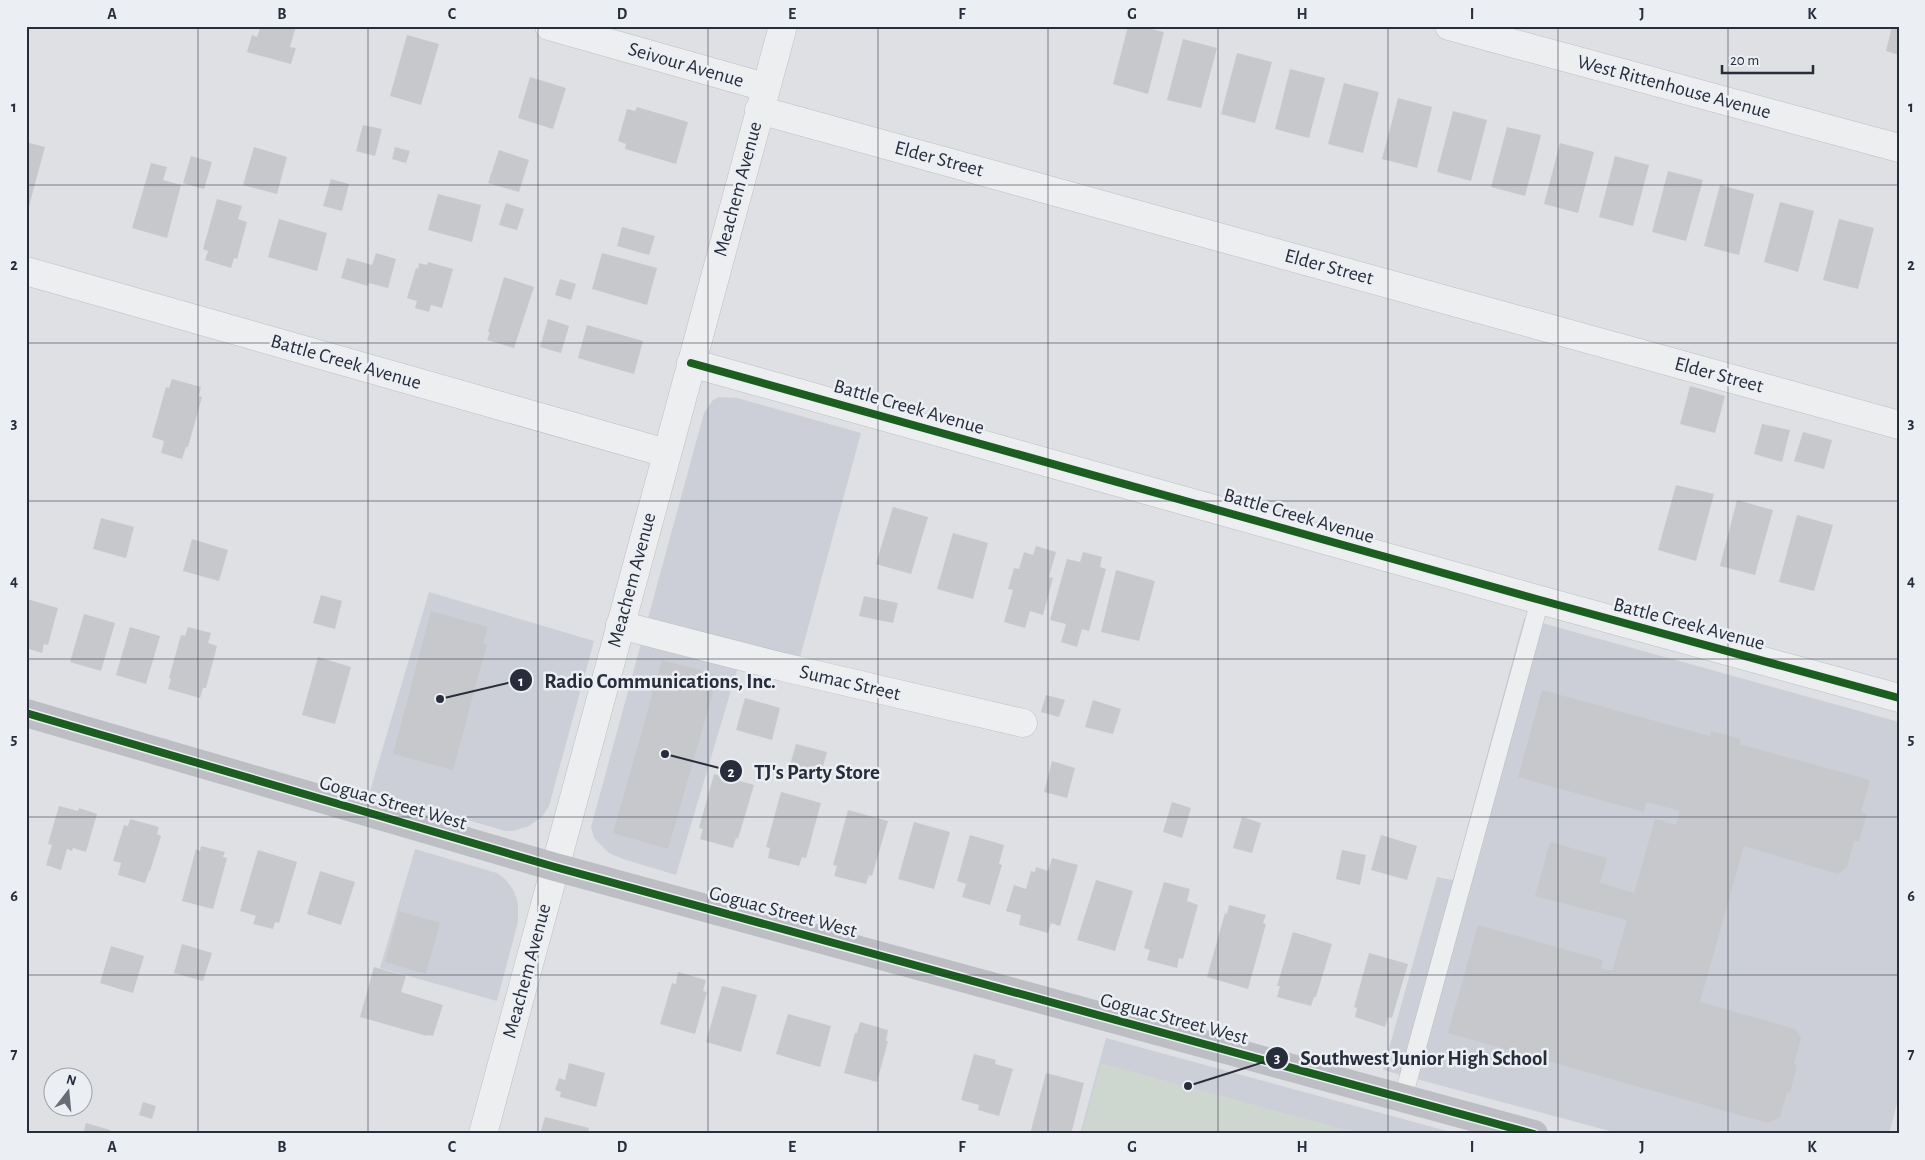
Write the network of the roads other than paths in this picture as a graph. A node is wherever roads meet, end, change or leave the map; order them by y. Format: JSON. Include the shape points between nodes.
{"nodes":[{"id":1,"x":549,"y":26,"type":"edge"},
{"id":2,"x":783,"y":26,"type":"edge"},
{"id":3,"x":1449,"y":26,"type":"edge"},
{"id":4,"x":762,"y":99,"type":"junction"},
{"id":5,"x":1899,"y":148,"type":"edge"},
{"id":6,"x":26,"y":271,"type":"edge"},
{"id":7,"x":691,"y":363,"type":"junction"},
{"id":8,"x":1899,"y":425,"type":"edge"},
{"id":9,"x":666,"y":453,"type":"junction"},
{"id":10,"x":1540,"y":600,"type":"junction"},
{"id":11,"x":620,"y":624,"type":"junction"},
{"id":12,"x":1899,"y":698,"type":"edge"},
{"id":13,"x":26,"y":712,"type":"edge"},
{"id":14,"x":1023,"y":723,"type":"dead end"},
{"id":15,"x":555,"y":867,"type":"junction"},
{"id":16,"x":1403,"y":1098,"type":"junction"},
{"id":17,"x":483,"y":1134,"type":"edge"},
{"id":18,"x":1534,"y":1134,"type":"edge"}],
"edges":[{"from":1,"to":4,"type":"street","name":"Seivour Avenue"},
{"from":2,"to":4,"type":"street","name":"Meachem Avenue"},
{"from":3,"to":5,"type":"street","name":"West Rittenhouse Avenue"},
{"from":4,"to":7,"type":"street","name":"Meachem Avenue"},
{"from":4,"to":8,"type":"street","name":"Elder Street"},
{"from":6,"to":9,"type":"street","name":"Battle Creek Avenue"},
{"from":7,"to":9,"type":"street","name":"Meachem Avenue"},
{"from":7,"to":10,"type":"street","name":"Battle Creek Avenue"},
{"from":9,"to":11,"type":"street","name":"Meachem Avenue"},
{"from":10,"to":12,"type":"street","name":"Battle Creek Avenue"},
{"from":10,"to":16,"type":"lane"},
{"from":11,"to":14,"type":"street","name":"Sumac Street","via":[[783,667]]},
{"from":11,"to":15,"type":"street","name":"Meachem Avenue"},
{"from":13,"to":15,"type":"street","name":"Goguac Street West"},
{"from":15,"to":16,"type":"street","name":"Goguac Street West"},
{"from":15,"to":17,"type":"street","name":"Meachem Avenue"},
{"from":16,"to":18,"type":"street","name":"Goguac Street West"}]}
